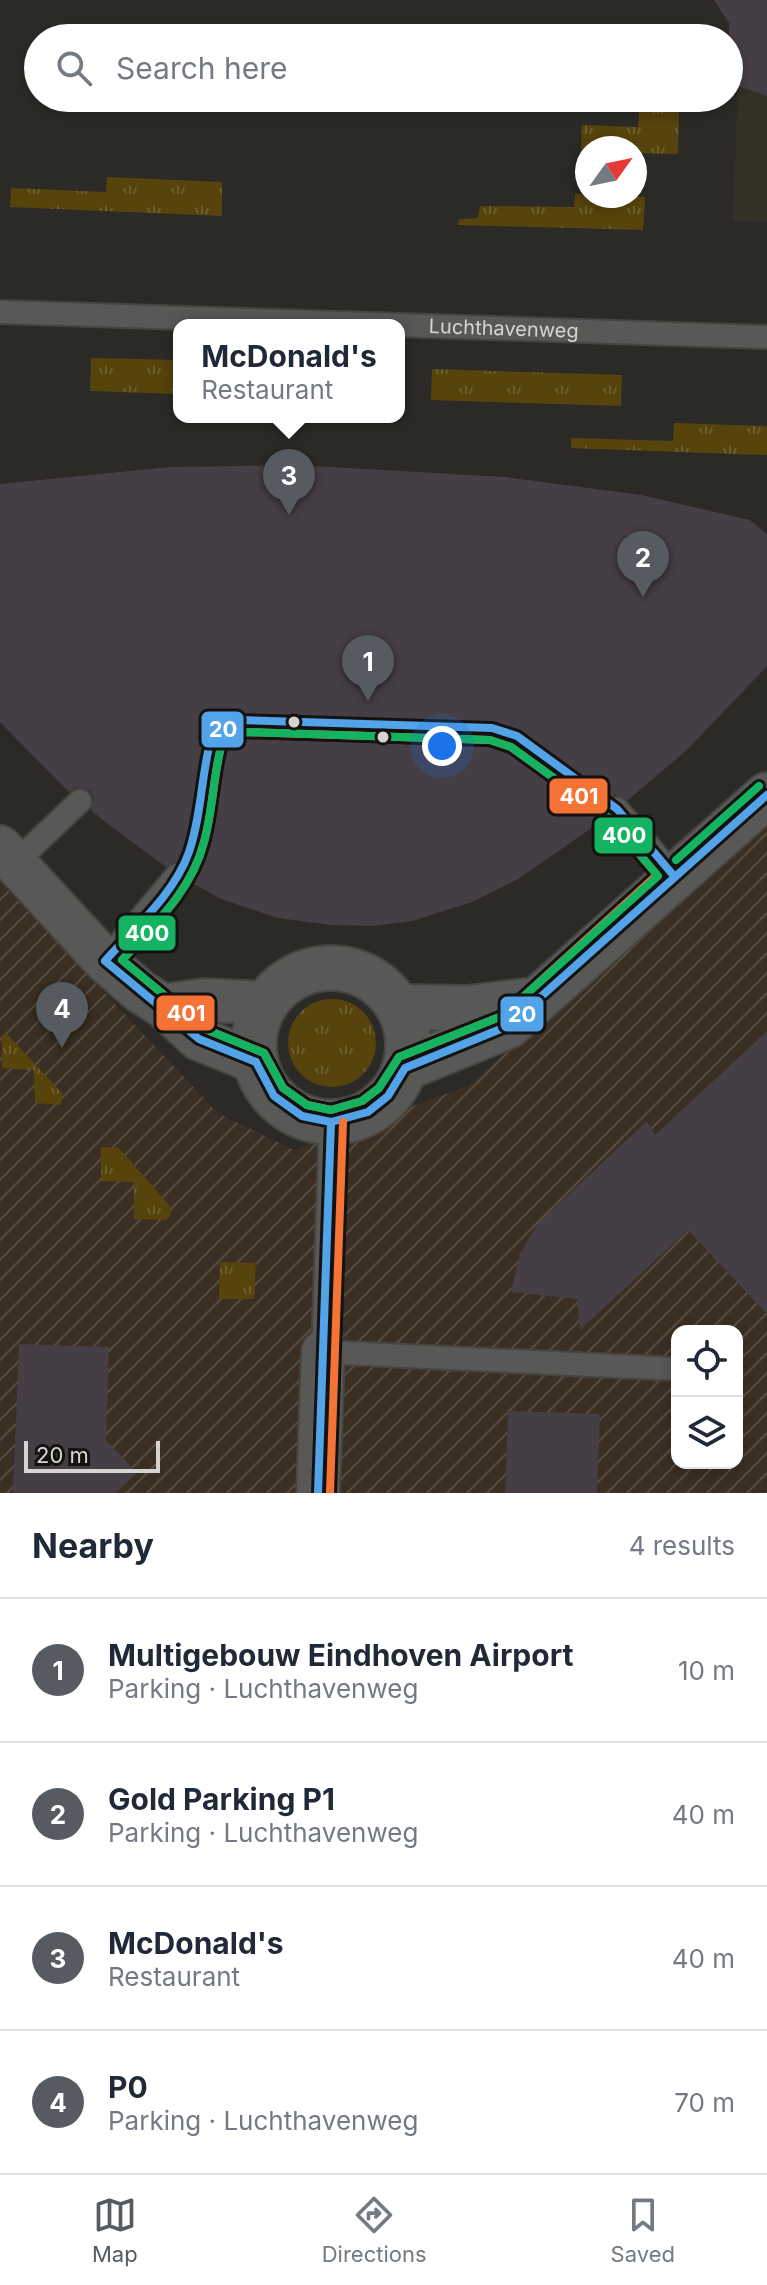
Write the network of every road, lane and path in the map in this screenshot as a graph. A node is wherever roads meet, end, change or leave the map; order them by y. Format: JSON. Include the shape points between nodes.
{"nodes":[{"id":1,"x":0,"y":312,"type":"edge"},
{"id":2,"x":215,"y":319,"type":"edge"},
{"id":3,"x":405,"y":325,"type":"edge"},
{"id":4,"x":767,"y":337,"type":"edge"},
{"id":5,"x":767,"y":795,"type":"edge"},
{"id":6,"x":80,"y":801,"type":"dead end"},
{"id":7,"x":617,"y":809,"type":"dead end"},
{"id":8,"x":8,"y":855,"type":"edge"},
{"id":9,"x":177,"y":875,"type":"dead end"},
{"id":10,"x":674,"y":876,"type":"junction"},
{"id":11,"x":105,"y":961,"type":"junction"},
{"id":12,"x":534,"y":1000,"type":"junction"},
{"id":13,"x":267,"y":1003,"type":"junction"},
{"id":14,"x":163,"y":1006,"type":"junction"},
{"id":15,"x":399,"y":1007,"type":"junction"},
{"id":16,"x":256,"y":1062,"type":"junction"},
{"id":17,"x":405,"y":1068,"type":"junction"},
{"id":18,"x":331,"y":1122,"type":"junction"},
{"id":19,"x":323,"y":1352,"type":"junction"},
{"id":20,"x":671,"y":1369,"type":"edge"},
{"id":21,"x":318,"y":1493,"type":"edge"}],
"edges":[{"from":1,"to":2,"type":"lane","name":"Luchthavenweg"},
{"from":3,"to":4,"type":"lane","name":"Luchthavenweg"},
{"from":5,"to":10,"type":"street"},
{"from":6,"to":8,"type":"lane"},
{"from":7,"to":10,"type":"lane"},
{"from":8,"to":11,"type":"street"},
{"from":9,"to":11,"type":"lane"},
{"from":10,"to":12,"type":"street"},
{"from":11,"to":14,"type":"street"},
{"from":12,"to":15,"type":"street","via":[[468,1008]]},
{"from":12,"to":17,"type":"street","via":[[499,1033]]},
{"from":13,"to":14,"type":"street","via":[[204,1000]]},
{"from":13,"to":15,"type":"street","via":[[282,985],[326,967],[372,979]]},
{"from":13,"to":16,"type":"street","via":[[258,1021]]},
{"from":14,"to":16,"type":"street","via":[[199,1039]]},
{"from":15,"to":17,"type":"street","via":[[408,1035]]},
{"from":16,"to":18,"type":"street","via":[[274,1096],[288,1109]]},
{"from":17,"to":18,"type":"street","via":[[388,1096],[368,1112]]},
{"from":18,"to":19,"type":"lane"},
{"from":19,"to":20,"type":"lane"},
{"from":19,"to":21,"type":"street"}]}
